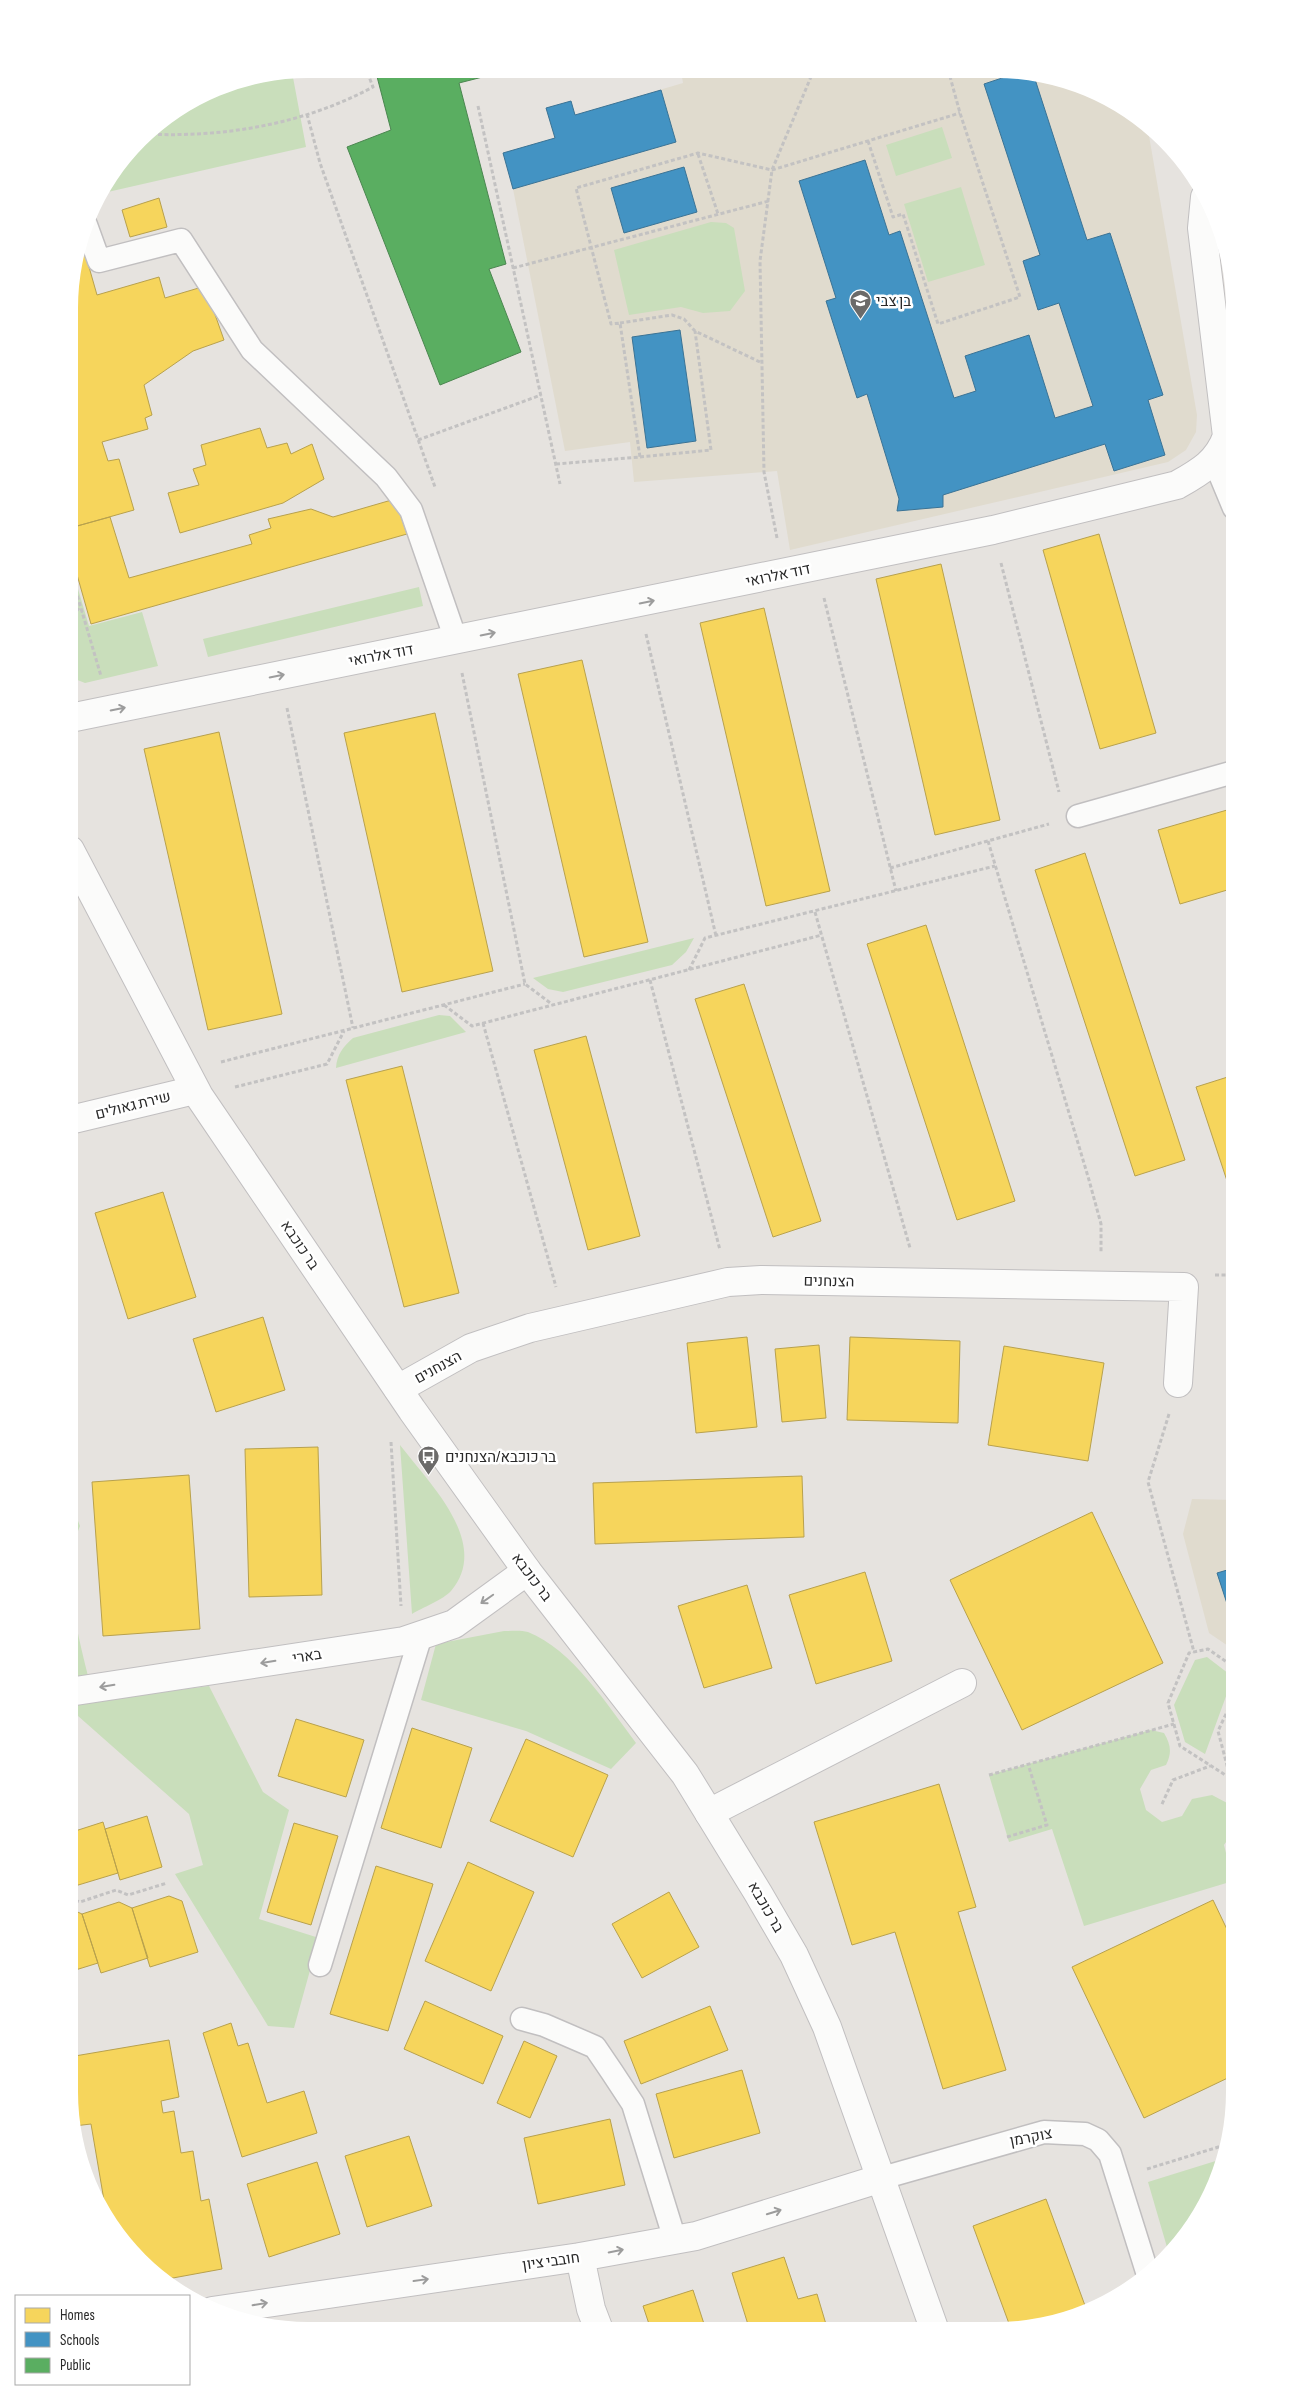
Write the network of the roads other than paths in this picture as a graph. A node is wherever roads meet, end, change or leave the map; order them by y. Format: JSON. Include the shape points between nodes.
{"nodes":[{"id":1,"x":1204,"y":210,"type":"edge"},
{"id":2,"x":89,"y":235,"type":"edge"},
{"id":3,"x":1226,"y":428,"type":"edge"},
{"id":4,"x":1226,"y":439,"type":"edge"},
{"id":5,"x":1214,"y":460,"type":"junction"},
{"id":6,"x":1226,"y":489,"type":"edge"},
{"id":7,"x":456,"y":640,"type":"junction"},
{"id":8,"x":78,"y":716,"type":"edge"},
{"id":9,"x":1226,"y":774,"type":"edge"},
{"id":10,"x":1072,"y":818,"type":"road end"},
{"id":11,"x":78,"y":865,"type":"edge"},
{"id":12,"x":193,"y":1086,"type":"junction"},
{"id":13,"x":78,"y":1118,"type":"edge"},
{"id":14,"x":1178,"y":1383,"type":"road end"},
{"id":15,"x":405,"y":1399,"type":"junction"},
{"id":16,"x":527,"y":1571,"type":"junction"},
{"id":17,"x":412,"y":1638,"type":"junction"},
{"id":18,"x":962,"y":1682,"type":"dead end"},
{"id":19,"x":78,"y":1691,"type":"edge"},
{"id":20,"x":710,"y":1813,"type":"junction"},
{"id":21,"x":320,"y":1965,"type":"dead end"},
{"id":22,"x":522,"y":2018,"type":"dead end"},
{"id":23,"x":882,"y":2178,"type":"junction"},
{"id":24,"x":675,"y":2240,"type":"junction"},
{"id":25,"x":580,"y":2257,"type":"junction"},
{"id":26,"x":1146,"y":2267,"type":"edge"},
{"id":27,"x":229,"y":2309,"type":"edge"},
{"id":28,"x":596,"y":2322,"type":"edge"},
{"id":29,"x":932,"y":2322,"type":"edge"}],
"edges":[{"from":1,"to":3,"type":"street","name":"דוד אלרואי","via":[[1202,228]]},
{"from":2,"to":7,"type":"lane","via":[[99,261],[181,240],[252,350],[386,477],[412,510]]},
{"from":4,"to":5,"type":"street","name":"דוד אלרואי"},
{"from":5,"to":6,"type":"lane"},
{"from":7,"to":5,"type":"street","name":"דוד אלרואי","one_way":true,"via":[[993,530],[1177,485],[1204,470]]},
{"from":8,"to":7,"type":"street","name":"דוד אלרואי","one_way":true},
{"from":9,"to":10,"type":"lane"},
{"from":11,"to":12,"type":"street","name":"בר כוכבא"},
{"from":12,"to":13,"type":"street","name":"שירת גאולים"},
{"from":12,"to":15,"type":"street","name":"בר כוכבא"},
{"from":14,"to":15,"type":"street","name":"הצנחנים","via":[[1184,1287],[761,1280],[728,1282],[530,1328],[471,1348]]},
{"from":15,"to":16,"type":"street","name":"בר כוכבא"},
{"from":16,"to":17,"type":"street","name":"בארי","one_way":true,"via":[[454,1624]]},
{"from":16,"to":20,"type":"street","name":"בר כוכבא","via":[[685,1774]]},
{"from":17,"to":19,"type":"street","name":"בארי","one_way":true},
{"from":17,"to":21,"type":"lane"},
{"from":18,"to":20,"type":"street"},
{"from":20,"to":23,"type":"street","name":"בר כוכבא","via":[[798,1964],[827,2027]]},
{"from":22,"to":24,"type":"lane","via":[[544,2024],[595,2047],[633,2104]]},
{"from":24,"to":23,"type":"street","name":"חובבי ציון","one_way":true},
{"from":23,"to":26,"type":"lane","name":"צוקרמן","via":[[1030,2135],[1056,2131],[1085,2134],[1098,2140],[1110,2154]]},
{"from":23,"to":29,"type":"street","name":"בר כוכבא"},
{"from":25,"to":24,"type":"street","name":"חובבי ציון","one_way":true},
{"from":27,"to":25,"type":"street","name":"חובבי ציון","one_way":true},
{"from":25,"to":28,"type":"street"}]}
